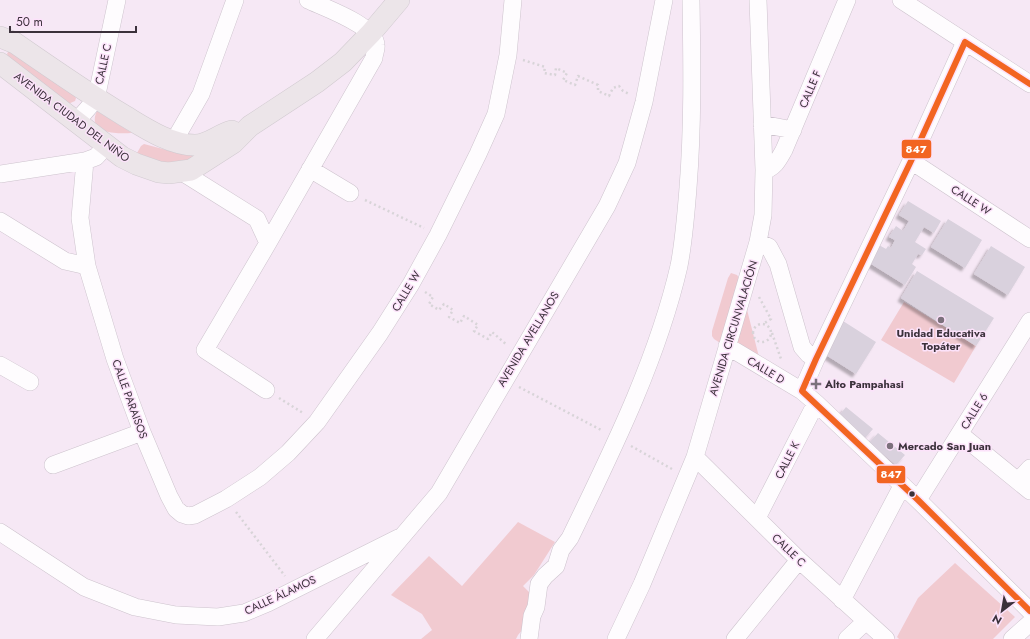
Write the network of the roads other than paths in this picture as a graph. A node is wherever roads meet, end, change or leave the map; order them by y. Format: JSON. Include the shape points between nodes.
{"nodes":[{"id":1,"x":117,"y":0,"type":"edge"},
{"id":2,"x":235,"y":0,"type":"edge"},
{"id":3,"x":308,"y":0,"type":"edge"},
{"id":4,"x":399,"y":0,"type":"edge"},
{"id":5,"x":513,"y":0,"type":"edge"},
{"id":6,"x":664,"y":0,"type":"edge"},
{"id":7,"x":690,"y":0,"type":"edge"},
{"id":8,"x":758,"y":0,"type":"edge"},
{"id":9,"x":847,"y":0,"type":"edge"},
{"id":10,"x":901,"y":0,"type":"edge"},
{"id":11,"x":371,"y":33,"type":"junction"},
{"id":12,"x":0,"y":37,"type":"edge"},
{"id":13,"x":965,"y":42,"type":"junction"},
{"id":14,"x":0,"y":63,"type":"edge"},
{"id":15,"x":1030,"y":84,"type":"edge"},
{"id":16,"x":96,"y":99,"type":"junction"},
{"id":17,"x":76,"y":122,"type":"junction"},
{"id":18,"x":762,"y":124,"type":"junction"},
{"id":19,"x":250,"y":126,"type":"junction"},
{"id":20,"x":793,"y":130,"type":"junction"},
{"id":21,"x":174,"y":141,"type":"junction"},
{"id":22,"x":106,"y":146,"type":"junction"},
{"id":23,"x":85,"y":161,"type":"junction"},
{"id":24,"x":911,"y":161,"type":"junction"},
{"id":25,"x":310,"y":169,"type":"junction"},
{"id":26,"x":764,"y":170,"type":"junction"},
{"id":27,"x":182,"y":172,"type":"junction"},
{"id":28,"x":0,"y":174,"type":"edge"},
{"id":29,"x":350,"y":193,"type":"road end"},
{"id":30,"x":0,"y":221,"type":"edge"},
{"id":31,"x":1030,"y":239,"type":"edge"},
{"id":32,"x":758,"y":242,"type":"junction"},
{"id":33,"x":268,"y":243,"type":"junction"},
{"id":34,"x":87,"y":266,"type":"junction"},
{"id":35,"x":1030,"y":321,"type":"edge"},
{"id":36,"x":727,"y":346,"type":"junction"},
{"id":37,"x":816,"y":359,"type":"junction"},
{"id":38,"x":0,"y":365,"type":"edge"},
{"id":39,"x":30,"y":382,"type":"dead end"},
{"id":40,"x":266,"y":390,"type":"road end"},
{"id":41,"x":802,"y":391,"type":"junction"},
{"id":42,"x":816,"y":403,"type":"junction"},
{"id":43,"x":142,"y":432,"type":"junction"},
{"id":44,"x":960,"y":434,"type":"junction"},
{"id":45,"x":695,"y":457,"type":"junction"},
{"id":46,"x":53,"y":465,"type":"dead end"},
{"id":47,"x":1030,"y":468,"type":"edge"},
{"id":48,"x":902,"y":486,"type":"junction"},
{"id":49,"x":1024,"y":486,"type":"edge"},
{"id":50,"x":918,"y":500,"type":"junction"},
{"id":51,"x":195,"y":515,"type":"joint"},
{"id":52,"x":757,"y":518,"type":"junction"},
{"id":53,"x":0,"y":532,"type":"edge"},
{"id":54,"x":404,"y":535,"type":"junction"},
{"id":55,"x":799,"y":560,"type":"junction"},
{"id":56,"x":842,"y":600,"type":"junction"},
{"id":57,"x":1030,"y":611,"type":"edge"},
{"id":58,"x":866,"y":621,"type":"junction"},
{"id":59,"x":1030,"y":623,"type":"edge"},
{"id":60,"x":315,"y":639,"type":"edge"},
{"id":61,"x":528,"y":639,"type":"edge"},
{"id":62,"x":616,"y":639,"type":"edge"},
{"id":63,"x":735,"y":639,"type":"edge"},
{"id":64,"x":848,"y":639,"type":"edge"},
{"id":65,"x":886,"y":639,"type":"edge"},
{"id":66,"x":1012,"y":639,"type":"edge"}],
"edges":[{"from":1,"to":16,"type":"street","name":"CALLE C"},
{"from":2,"to":21,"type":"street","via":[[201,94]]},
{"from":3,"to":11,"type":"street","via":[[358,23]]},
{"from":4,"to":11,"type":"main road","name":"AVENIDA CIUDAD DEL NIÑO"},
{"from":5,"to":51,"type":"street","name":"CALLE W","via":[[508,55],[496,114],[438,235],[411,284],[317,422],[288,453],[260,477]]},
{"from":6,"to":54,"type":"street","name":"AVENIDA AVELLANOS","via":[[644,102],[627,163],[607,206],[439,493]]},
{"from":7,"to":61,"type":"street","via":[[692,143],[679,265],[663,324],[618,439],[570,538],[561,550],[556,566],[540,584]]},
{"from":8,"to":18,"type":"street","name":"AVENIDA CIRCUNVALACIÓN"},
{"from":9,"to":20,"type":"street","name":"CALLE F"},
{"from":10,"to":13,"type":"street"},
{"from":11,"to":19,"type":"main road","name":"AVENIDA CIUDAD DEL NIÑO","via":[[343,62],[317,82]]},
{"from":11,"to":25,"type":"street","via":[[376,45],[374,58]]},
{"from":12,"to":16,"type":"main road","name":"AVENIDA CIUDAD DEL NIÑO","via":[[15,43]]},
{"from":13,"to":15,"type":"street"},
{"from":13,"to":24,"type":"street"},
{"from":14,"to":17,"type":"main road","name":"AVENIDA CIUDAD DEL NIÑO"},
{"from":16,"to":17,"type":"street","name":"CALLE C"},
{"from":16,"to":21,"type":"main road","name":"AVENIDA CIUDAD DEL NIÑO","via":[[143,127]]},
{"from":17,"to":22,"type":"main road","name":"AVENIDA CIUDAD DEL NIÑO"},
{"from":18,"to":20,"type":"street"},
{"from":18,"to":26,"type":"street","name":"AVENIDA CIRCUNVALACIÓN"},
{"from":19,"to":21,"type":"main road","name":"AVENIDA CIUDAD DEL NIÑO","via":[[226,132],[208,143],[195,145]]},
{"from":19,"to":27,"type":"main road","name":"AVENIDA CIUDAD DEL NIÑO","via":[[233,143],[204,163]]},
{"from":20,"to":26,"type":"street","name":"CALLE F","via":[[773,167]]},
{"from":22,"to":23,"type":"street","via":[[96,157]]},
{"from":22,"to":27,"type":"main road","name":"AVENIDA CIUDAD DEL NIÑO","via":[[136,164],[159,172]]},
{"from":23,"to":28,"type":"street"},
{"from":23,"to":34,"type":"street","name":"CALLE PARAISOS","via":[[80,218]]},
{"from":24,"to":31,"type":"street","name":"CALLE W"},
{"from":24,"to":37,"type":"street"},
{"from":25,"to":29,"type":"street"},
{"from":25,"to":33,"type":"street"},
{"from":26,"to":32,"type":"street","name":"AVENIDA CIRCUNVALACIÓN","via":[[763,215]]},
{"from":27,"to":33,"type":"street","via":[[257,219]]},
{"from":30,"to":34,"type":"street","via":[[65,261]]},
{"from":32,"to":36,"type":"street","name":"AVENIDA CIRCUNVALACIÓN"},
{"from":32,"to":37,"type":"street","via":[[769,247],[778,264],[802,347]]},
{"from":33,"to":40,"type":"street","via":[[205,350]]},
{"from":34,"to":43,"type":"street","name":"CALLE PARAISOS","via":[[115,359]]},
{"from":35,"to":44,"type":"street","name":"CALLE 6"},
{"from":36,"to":41,"type":"street","name":"CALLE D"},
{"from":36,"to":45,"type":"street","name":"AVENIDA CIRCUNVALACIÓN"},
{"from":37,"to":41,"type":"street"},
{"from":38,"to":39,"type":"street"},
{"from":41,"to":42,"type":"street","name":"CALLE D"},
{"from":42,"to":48,"type":"street","name":"CALLE D"},
{"from":42,"to":52,"type":"street","name":"CALLE K"},
{"from":43,"to":46,"type":"street"},
{"from":43,"to":51,"type":"street","name":"CALLE PARAISOS","via":[[176,509],[188,516]]},
{"from":44,"to":49,"type":"street"},
{"from":44,"to":50,"type":"street","name":"CALLE 6"},
{"from":45,"to":52,"type":"street","name":"CALLE C"},
{"from":45,"to":62,"type":"street","name":"AVENIDA CIRCUNVALACIÓN"},
{"from":47,"to":49,"type":"street"},
{"from":48,"to":50,"type":"street","name":"CALLE D"},
{"from":48,"to":56,"type":"street"},
{"from":50,"to":57,"type":"street","name":"CALLE D"},
{"from":52,"to":55,"type":"street","name":"CALLE C"},
{"from":53,"to":54,"type":"street","name":"CALLE ÁLAMOS","via":[[84,587],[135,607],[176,615],[218,617],[244,613]]},
{"from":54,"to":60,"type":"street","name":"AVENIDA AVELLANOS"},
{"from":55,"to":56,"type":"street","name":"CALLE C"},
{"from":55,"to":63,"type":"street"},
{"from":56,"to":58,"type":"street","name":"CALLE C"},
{"from":58,"to":64,"type":"street"},
{"from":58,"to":65,"type":"street","name":"CALLE C"},
{"from":59,"to":66,"type":"street"}]}
